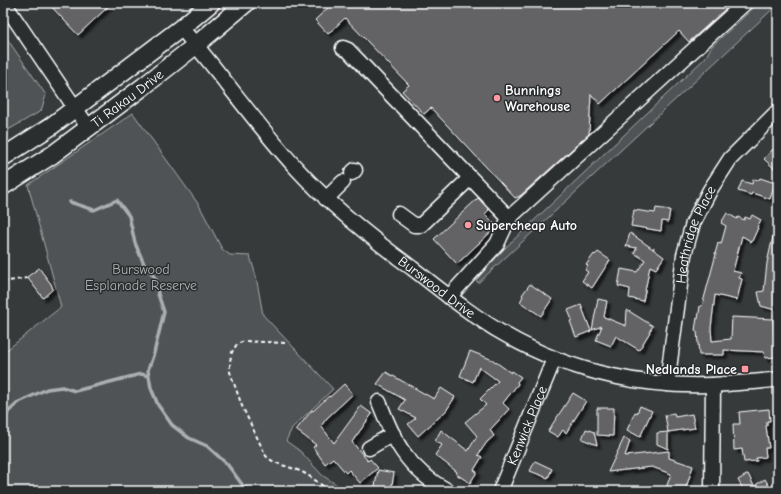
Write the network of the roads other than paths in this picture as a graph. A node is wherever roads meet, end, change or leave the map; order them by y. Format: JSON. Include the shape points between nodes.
{"nodes":[{"id":1,"x":4,"y":3,"type":"edge"},
{"id":2,"x":211,"y":3,"type":"edge"},
{"id":3,"x":246,"y":3,"type":"edge"},
{"id":4,"x":745,"y":3,"type":"edge"},
{"id":5,"x":181,"y":28,"type":"junction"},
{"id":6,"x":196,"y":45,"type":"junction"},
{"id":7,"x":344,"y":48,"type":"dead end"},
{"id":8,"x":75,"y":108,"type":"junction"},
{"id":9,"x":778,"y":111,"type":"edge"},
{"id":10,"x":88,"y":127,"type":"junction"},
{"id":11,"x":3,"y":157,"type":"edge"},
{"id":12,"x":350,"y":175,"type":"dead end"},
{"id":13,"x":470,"y":178,"type":"junction"},
{"id":14,"x":3,"y":186,"type":"edge"},
{"id":15,"x":326,"y":199,"type":"junction"},
{"id":16,"x":399,"y":214,"type":"dead end"},
{"id":17,"x":509,"y":218,"type":"junction"},
{"id":18,"x":449,"y":297,"type":"junction"},
{"id":19,"x":554,"y":359,"type":"junction"},
{"id":20,"x":778,"y":379,"type":"edge"},
{"id":21,"x":667,"y":384,"type":"junction"},
{"id":22,"x":713,"y":385,"type":"junction"},
{"id":23,"x":379,"y":402,"type":"dead end"},
{"id":24,"x":393,"y":434,"type":"junction"},
{"id":25,"x":369,"y":448,"type":"dead end"},
{"id":26,"x":448,"y":491,"type":"edge"},
{"id":27,"x":500,"y":491,"type":"edge"},
{"id":28,"x":712,"y":491,"type":"edge"}],
"edges":[{"from":1,"to":8,"type":"street"},
{"from":2,"to":5,"type":"main road","name":"Ti Rakau Drive"},
{"from":3,"to":6,"type":"main road","name":"Ti Rakau Drive"},
{"from":4,"to":17,"type":"street"},
{"from":5,"to":6,"type":"street","name":"Burswood Drive"},
{"from":5,"to":8,"type":"main road","name":"Ti Rakau Drive"},
{"from":6,"to":10,"type":"main road","name":"Ti Rakau Drive"},
{"from":6,"to":15,"type":"street","name":"Burswood Drive","via":[[278,148]]},
{"from":7,"to":13,"type":"street"},
{"from":8,"to":10,"type":"street"},
{"from":8,"to":11,"type":"main road","name":"Ti Rakau Drive"},
{"from":9,"to":21,"type":"street","name":"Heathridge Place","via":[[730,159],[693,223],[684,255]]},
{"from":10,"to":14,"type":"main road","name":"Ti Rakau Drive","via":[[52,155]]},
{"from":12,"to":15,"type":"street"},
{"from":13,"to":16,"type":"street","via":[[421,225],[414,225]]},
{"from":13,"to":17,"type":"street"},
{"from":15,"to":18,"type":"street","name":"Burswood Drive"},
{"from":17,"to":18,"type":"street","via":[[497,244]]},
{"from":18,"to":19,"type":"street","name":"Burswood Drive","via":[[506,335]]},
{"from":19,"to":21,"type":"street","name":"Burswood Drive","via":[[611,376]]},
{"from":19,"to":27,"type":"street","name":"Kenwick Place"},
{"from":20,"to":22,"type":"street","name":"Burswood Drive"},
{"from":21,"to":22,"type":"street","name":"Burswood Drive"},
{"from":22,"to":28,"type":"street"},
{"from":23,"to":24,"type":"street"},
{"from":24,"to":25,"type":"street"},
{"from":24,"to":26,"type":"street","via":[[403,453],[437,485]]}]}
